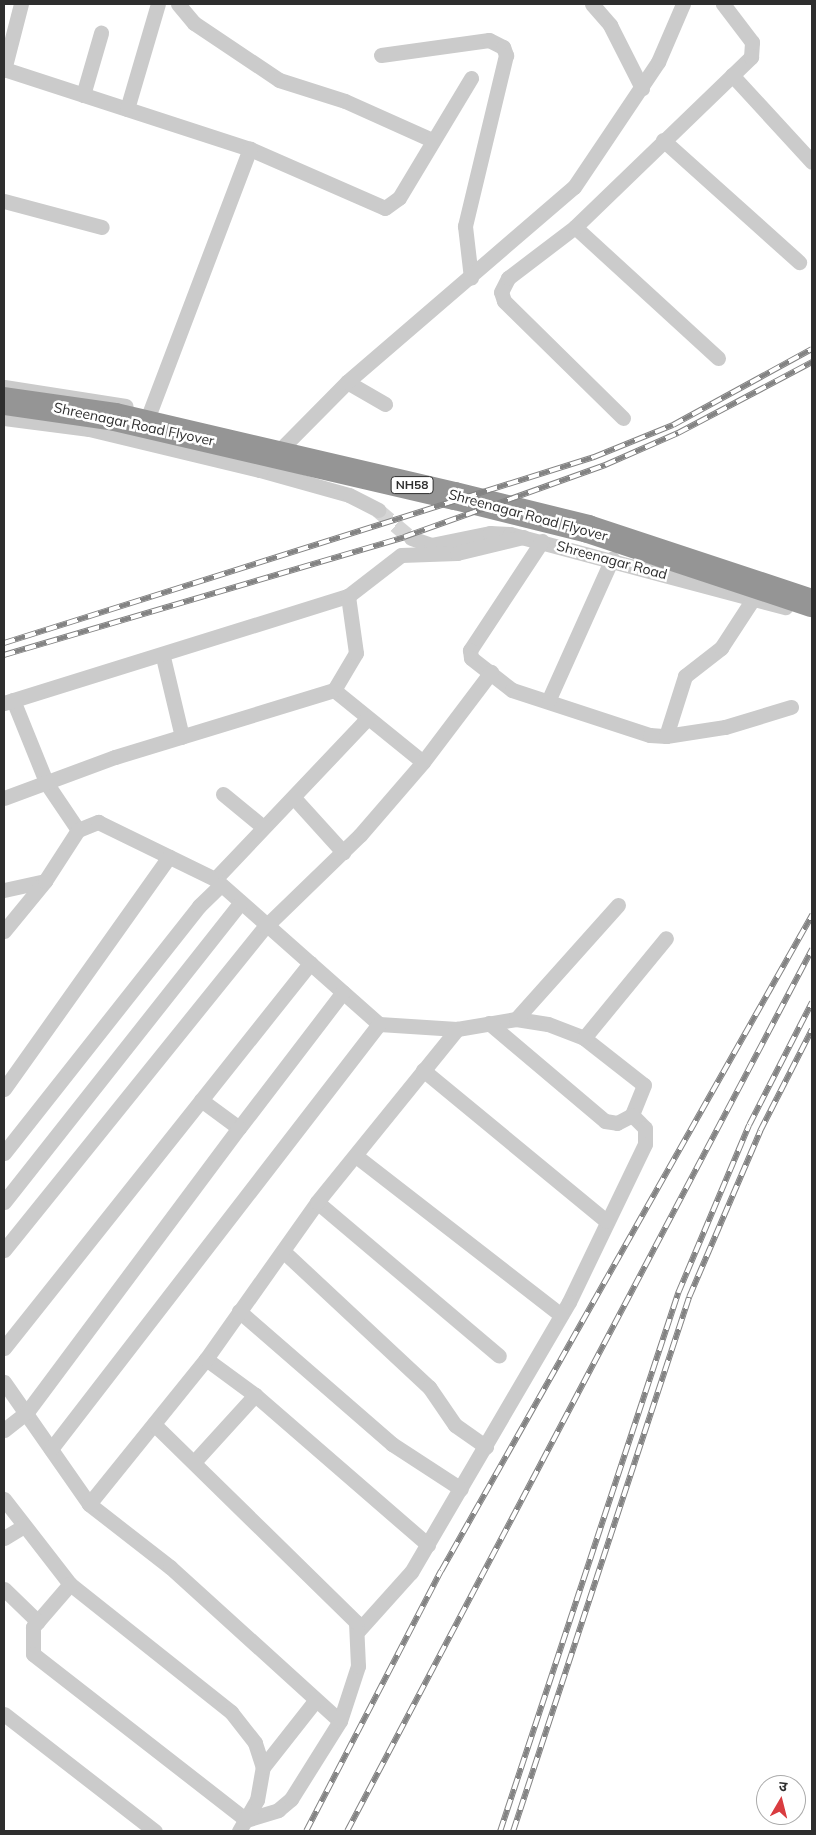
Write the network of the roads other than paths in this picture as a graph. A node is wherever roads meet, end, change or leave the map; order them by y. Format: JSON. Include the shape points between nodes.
{"nodes":[{"id":1,"x":21,"y":4,"type":"edge"},
{"id":2,"x":158,"y":4,"type":"edge"},
{"id":3,"x":178,"y":4,"type":"edge"},
{"id":4,"x":592,"y":4,"type":"edge"},
{"id":5,"x":684,"y":4,"type":"edge"},
{"id":6,"x":723,"y":4,"type":"edge"},
{"id":7,"x":101,"y":33,"type":"dead end"},
{"id":8,"x":381,"y":55,"type":"dead end"},
{"id":9,"x":4,"y":70,"type":"edge"},
{"id":10,"x":732,"y":75,"type":"junction"},
{"id":11,"x":470,"y":78,"type":"dead end"},
{"id":12,"x":642,"y":88,"type":"junction"},
{"id":13,"x":83,"y":95,"type":"junction"},
{"id":14,"x":127,"y":109,"type":"junction"},
{"id":15,"x":432,"y":140,"type":"junction"},
{"id":16,"x":663,"y":140,"type":"junction"},
{"id":17,"x":250,"y":149,"type":"junction"},
{"id":18,"x":812,"y":162,"type":"edge"},
{"id":19,"x":4,"y":200,"type":"edge"},
{"id":20,"x":102,"y":227,"type":"dead end"},
{"id":21,"x":576,"y":227,"type":"junction"},
{"id":22,"x":799,"y":262,"type":"dead end"},
{"id":23,"x":471,"y":278,"type":"junction"},
{"id":24,"x":718,"y":358,"type":"dead end"},
{"id":25,"x":347,"y":382,"type":"junction"},
{"id":26,"x":4,"y":387,"type":"edge"},
{"id":27,"x":4,"y":402,"type":"edge"},
{"id":28,"x":385,"y":404,"type":"dead end"},
{"id":29,"x":150,"y":411,"type":"junction"},
{"id":30,"x":4,"y":418,"type":"edge"},
{"id":31,"x":623,"y":418,"type":"dead end"},
{"id":32,"x":139,"y":440,"type":"junction"},
{"id":33,"x":260,"y":470,"type":"junction"},
{"id":34,"x":378,"y":510,"type":"tunnel mouth"},
{"id":35,"x":523,"y":537,"type":"junction"},
{"id":36,"x":411,"y":538,"type":"tunnel mouth"},
{"id":37,"x":542,"y":541,"type":"junction"},
{"id":38,"x":612,"y":559,"type":"junction"},
{"id":39,"x":348,"y":596,"type":"junction"},
{"id":40,"x":753,"y":599,"type":"junction"},
{"id":41,"x":812,"y":603,"type":"edge"},
{"id":42,"x":812,"y":614,"type":"edge"},
{"id":43,"x":162,"y":657,"type":"junction"},
{"id":44,"x":491,"y":672,"type":"junction"},
{"id":45,"x":334,"y":690,"type":"junction"},
{"id":46,"x":549,"y":699,"type":"junction"},
{"id":47,"x":8,"y":702,"type":"edge"},
{"id":48,"x":790,"y":707,"type":"dead end"},
{"id":49,"x":367,"y":719,"type":"junction"},
{"id":50,"x":666,"y":736,"type":"junction"},
{"id":51,"x":182,"y":738,"type":"junction"},
{"id":52,"x":423,"y":762,"type":"junction"},
{"id":53,"x":47,"y":784,"type":"junction"},
{"id":54,"x":223,"y":794,"type":"dead end"},
{"id":55,"x":4,"y":798,"type":"edge"},
{"id":56,"x":295,"y":799,"type":"junction"},
{"id":57,"x":262,"y":826,"type":"junction"},
{"id":58,"x":78,"y":830,"type":"junction"},
{"id":59,"x":343,"y":852,"type":"junction"},
{"id":60,"x":169,"y":857,"type":"junction"},
{"id":61,"x":45,"y":881,"type":"junction"},
{"id":62,"x":218,"y":882,"type":"junction"},
{"id":63,"x":4,"y":890,"type":"edge"},
{"id":64,"x":239,"y":904,"type":"junction"},
{"id":65,"x":618,"y":905,"type":"dead end"},
{"id":66,"x":266,"y":927,"type":"junction"},
{"id":67,"x":4,"y":931,"type":"edge"},
{"id":68,"x":666,"y":938,"type":"dead end"},
{"id":69,"x":310,"y":962,"type":"junction"},
{"id":70,"x":343,"y":992,"type":"junction"},
{"id":71,"x":516,"y":1019,"type":"junction"},
{"id":72,"x":489,"y":1023,"type":"junction"},
{"id":73,"x":379,"y":1024,"type":"junction"},
{"id":74,"x":457,"y":1029,"type":"junction"},
{"id":75,"x":584,"y":1038,"type":"junction"},
{"id":76,"x":424,"y":1070,"type":"junction"},
{"id":77,"x":4,"y":1089,"type":"edge"},
{"id":78,"x":201,"y":1100,"type":"junction"},
{"id":79,"x":632,"y":1115,"type":"junction"},
{"id":80,"x":239,"y":1128,"type":"junction"},
{"id":81,"x":4,"y":1153,"type":"edge"},
{"id":82,"x":356,"y":1156,"type":"junction"},
{"id":83,"x":4,"y":1202,"type":"edge"},
{"id":84,"x":318,"y":1202,"type":"junction"},
{"id":85,"x":606,"y":1221,"type":"junction"},
{"id":86,"x":4,"y":1250,"type":"edge"},
{"id":87,"x":284,"y":1251,"type":"junction"},
{"id":88,"x":239,"y":1311,"type":"junction"},
{"id":89,"x":561,"y":1315,"type":"junction"},
{"id":90,"x":4,"y":1348,"type":"edge"},
{"id":91,"x":499,"y":1356,"type":"dead end"},
{"id":92,"x":206,"y":1359,"type":"junction"},
{"id":93,"x":4,"y":1382,"type":"edge"},
{"id":94,"x":255,"y":1395,"type":"junction"},
{"id":95,"x":27,"y":1412,"type":"junction"},
{"id":96,"x":154,"y":1424,"type":"junction"},
{"id":97,"x":4,"y":1430,"type":"edge"},
{"id":98,"x":486,"y":1447,"type":"junction"},
{"id":99,"x":51,"y":1449,"type":"junction"},
{"id":100,"x":194,"y":1462,"type":"junction"},
{"id":101,"x":462,"y":1489,"type":"junction"},
{"id":102,"x":4,"y":1499,"type":"edge"},
{"id":103,"x":89,"y":1504,"type":"junction"},
{"id":104,"x":24,"y":1526,"type":"junction"},
{"id":105,"x":4,"y":1538,"type":"edge"},
{"id":106,"x":428,"y":1545,"type":"junction"},
{"id":107,"x":70,"y":1584,"type":"junction"},
{"id":108,"x":4,"y":1589,"type":"edge"},
{"id":109,"x":38,"y":1622,"type":"junction"},
{"id":110,"x":359,"y":1630,"type":"junction"},
{"id":111,"x":316,"y":1701,"type":"junction"},
{"id":112,"x":4,"y":1714,"type":"edge"},
{"id":113,"x":340,"y":1720,"type":"junction"},
{"id":114,"x":263,"y":1767,"type":"junction"},
{"id":115,"x":243,"y":1826,"type":"edge"},
{"id":116,"x":155,"y":1831,"type":"edge"}],
"edges":[{"from":1,"to":9,"type":"street"},
{"from":2,"to":14,"type":"street"},
{"from":3,"to":15,"type":"street","via":[[194,24],[279,80],[345,101]]},
{"from":4,"to":12,"type":"street","via":[[610,25]]},
{"from":5,"to":12,"type":"street"},
{"from":6,"to":10,"type":"street","via":[[752,42],[753,50]]},
{"from":7,"to":13,"type":"street"},
{"from":8,"to":23,"type":"street","via":[[489,40],[503,47],[506,55],[465,226]]},
{"from":9,"to":13,"type":"street"},
{"from":10,"to":16,"type":"street"},
{"from":10,"to":18,"type":"street"},
{"from":11,"to":15,"type":"street"},
{"from":12,"to":23,"type":"street","via":[[574,187]]},
{"from":13,"to":14,"type":"street"},
{"from":14,"to":17,"type":"street"},
{"from":15,"to":17,"type":"street","via":[[399,198],[386,208]]},
{"from":16,"to":21,"type":"street"},
{"from":16,"to":22,"type":"street"},
{"from":17,"to":29,"type":"street"},
{"from":19,"to":20,"type":"street"},
{"from":21,"to":24,"type":"street"},
{"from":21,"to":31,"type":"street","via":[[508,278],[500,292],[504,301]]},
{"from":23,"to":25,"type":"street"},
{"from":25,"to":28,"type":"street"},
{"from":25,"to":33,"type":"street"},
{"from":26,"to":29,"type":"street","via":[[67,394]]},
{"from":27,"to":41,"type":"highway","name":"Shreenagar Road Flyover","number":"NH58","via":[[115,417],[446,493],[588,529]]},
{"from":29,"to":32,"type":"street"},
{"from":30,"to":32,"type":"street"},
{"from":32,"to":33,"type":"street"},
{"from":33,"to":34,"type":"street","via":[[349,495]]},
{"from":35,"to":36,"type":"street","name":"Shreenagar Road","via":[[490,533],[430,545]]},
{"from":35,"to":37,"type":"street","name":"Shreenagar Road"},
{"from":35,"to":39,"type":"street","via":[[457,553],[401,555]]},
{"from":37,"to":38,"type":"street","name":"Shreenagar Road"},
{"from":37,"to":44,"type":"street","via":[[472,640],[471,658]]},
{"from":38,"to":40,"type":"street","name":"Shreenagar Road"},
{"from":38,"to":46,"type":"street"},
{"from":39,"to":43,"type":"street"},
{"from":39,"to":45,"type":"street","via":[[356,652]]},
{"from":40,"to":42,"type":"street","name":"Shreenagar Road"},
{"from":40,"to":50,"type":"street","via":[[721,648],[685,676]]},
{"from":43,"to":47,"type":"street"},
{"from":43,"to":51,"type":"street"},
{"from":44,"to":46,"type":"street","via":[[512,690],[529,698]]},
{"from":44,"to":52,"type":"street"},
{"from":45,"to":49,"type":"street"},
{"from":45,"to":51,"type":"street"},
{"from":46,"to":50,"type":"street","via":[[650,735]]},
{"from":47,"to":53,"type":"street"},
{"from":48,"to":50,"type":"street","via":[[725,727]]},
{"from":49,"to":52,"type":"street"},
{"from":49,"to":56,"type":"street"},
{"from":51,"to":53,"type":"street","via":[[115,756]]},
{"from":52,"to":59,"type":"street"},
{"from":53,"to":55,"type":"street"},
{"from":53,"to":58,"type":"street"},
{"from":54,"to":57,"type":"street"},
{"from":56,"to":57,"type":"street"},
{"from":56,"to":59,"type":"street"},
{"from":57,"to":62,"type":"street"},
{"from":58,"to":60,"type":"street","via":[[90,822],[106,824]]},
{"from":58,"to":61,"type":"street"},
{"from":59,"to":66,"type":"street"},
{"from":60,"to":62,"type":"street"},
{"from":60,"to":77,"type":"street"},
{"from":61,"to":63,"type":"street"},
{"from":61,"to":67,"type":"street"},
{"from":62,"to":64,"type":"street"},
{"from":62,"to":81,"type":"street"},
{"from":64,"to":66,"type":"street"},
{"from":64,"to":83,"type":"street"},
{"from":65,"to":71,"type":"street"},
{"from":66,"to":69,"type":"street"},
{"from":66,"to":86,"type":"street"},
{"from":68,"to":75,"type":"street"},
{"from":69,"to":70,"type":"street"},
{"from":69,"to":78,"type":"street"},
{"from":70,"to":73,"type":"street"},
{"from":70,"to":80,"type":"street"},
{"from":71,"to":72,"type":"street"},
{"from":71,"to":75,"type":"street","via":[[548,1024]]},
{"from":72,"to":74,"type":"street"},
{"from":72,"to":79,"type":"street","via":[[605,1121],[616,1123]]},
{"from":73,"to":74,"type":"street"},
{"from":73,"to":99,"type":"street"},
{"from":74,"to":76,"type":"street"},
{"from":75,"to":79,"type":"street","via":[[644,1085]]},
{"from":76,"to":82,"type":"street"},
{"from":76,"to":85,"type":"street"},
{"from":78,"to":80,"type":"street"},
{"from":78,"to":90,"type":"street"},
{"from":79,"to":85,"type":"street","via":[[645,1128],[645,1144]]},
{"from":80,"to":95,"type":"street"},
{"from":82,"to":84,"type":"street"},
{"from":82,"to":89,"type":"street"},
{"from":84,"to":87,"type":"street"},
{"from":84,"to":91,"type":"street"},
{"from":85,"to":89,"type":"street"},
{"from":87,"to":88,"type":"street"},
{"from":87,"to":98,"type":"street","via":[[429,1387],[455,1425]]},
{"from":88,"to":92,"type":"street"},
{"from":88,"to":101,"type":"street","via":[[392,1444]]},
{"from":89,"to":98,"type":"street"},
{"from":92,"to":94,"type":"street"},
{"from":92,"to":96,"type":"street"},
{"from":93,"to":95,"type":"street"},
{"from":94,"to":100,"type":"street"},
{"from":94,"to":106,"type":"street"},
{"from":95,"to":97,"type":"street"},
{"from":95,"to":99,"type":"street"},
{"from":96,"to":100,"type":"street"},
{"from":96,"to":103,"type":"street"},
{"from":98,"to":101,"type":"street"},
{"from":99,"to":103,"type":"street"},
{"from":100,"to":110,"type":"street","via":[[356,1622]]},
{"from":101,"to":106,"type":"street"},
{"from":102,"to":104,"type":"street"},
{"from":103,"to":111,"type":"street","via":[[170,1567]]},
{"from":104,"to":105,"type":"street"},
{"from":104,"to":107,"type":"street"},
{"from":106,"to":110,"type":"street","via":[[411,1572]]},
{"from":107,"to":109,"type":"street"},
{"from":107,"to":114,"type":"street","via":[[231,1712],[254,1743]]},
{"from":108,"to":109,"type":"street"},
{"from":109,"to":115,"type":"street","via":[[31,1635],[33,1654]]},
{"from":110,"to":113,"type":"street","via":[[358,1666]]},
{"from":111,"to":113,"type":"street"},
{"from":111,"to":114,"type":"street"},
{"from":112,"to":116,"type":"street"},
{"from":113,"to":115,"type":"street","via":[[291,1798],[278,1810]]},
{"from":114,"to":115,"type":"street","via":[[257,1800]]}]}
